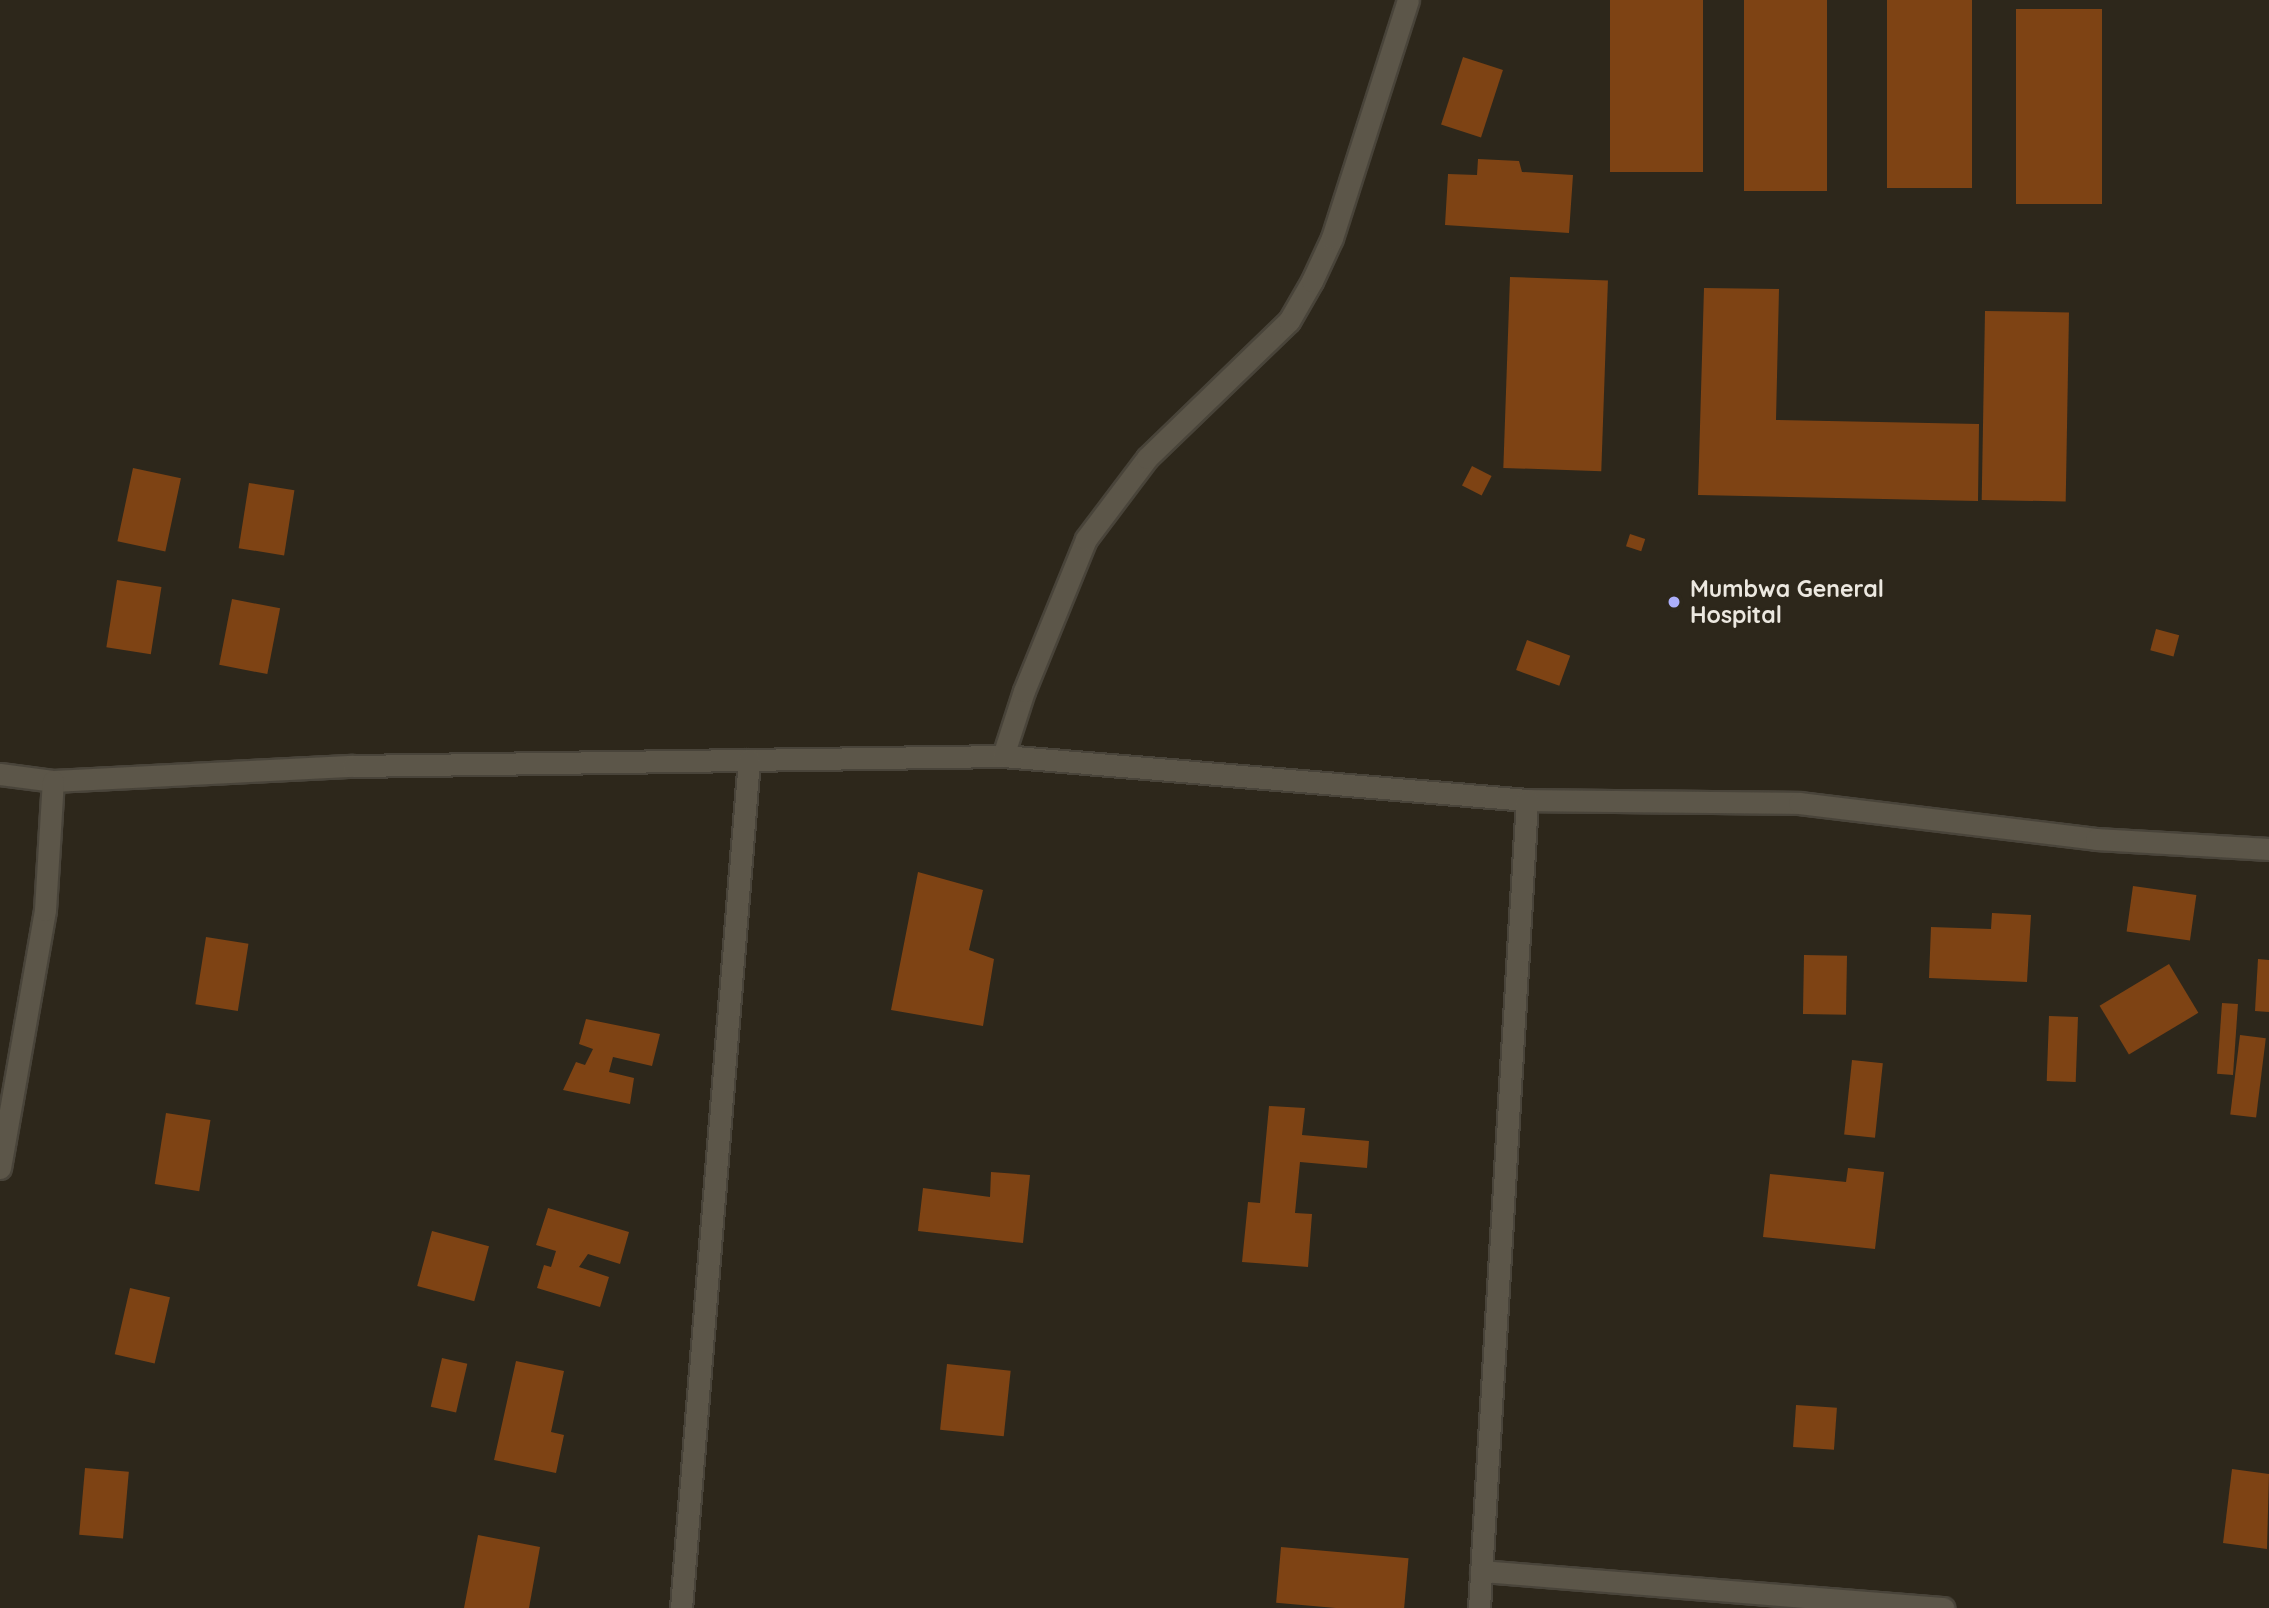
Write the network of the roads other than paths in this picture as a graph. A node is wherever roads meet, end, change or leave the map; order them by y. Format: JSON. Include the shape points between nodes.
{"nodes":[{"id":1,"x":1408,"y":0,"type":"edge"},
{"id":2,"x":1003,"y":756,"type":"junction"},
{"id":3,"x":749,"y":760,"type":"junction"},
{"id":4,"x":0,"y":774,"type":"edge"},
{"id":5,"x":53,"y":781,"type":"junction"},
{"id":6,"x":1527,"y":800,"type":"junction"},
{"id":7,"x":2269,"y":849,"type":"edge"},
{"id":8,"x":0,"y":1168,"type":"edge"},
{"id":9,"x":1482,"y":1571,"type":"junction"},
{"id":10,"x":681,"y":1608,"type":"edge"},
{"id":11,"x":1479,"y":1608,"type":"edge"},
{"id":12,"x":1944,"y":1608,"type":"edge"}],
"edges":[{"from":1,"to":2,"type":"street","via":[[1332,238],[1312,281],[1289,321],[1147,458],[1086,539],[1024,691]]},
{"from":2,"to":3,"type":"street"},
{"from":2,"to":6,"type":"street"},
{"from":3,"to":5,"type":"street","via":[[353,766]]},
{"from":3,"to":10,"type":"street"},
{"from":4,"to":5,"type":"street"},
{"from":5,"to":8,"type":"street","via":[[44,910]]},
{"from":6,"to":7,"type":"street","via":[[1799,803],[2096,839]]},
{"from":6,"to":9,"type":"street"},
{"from":9,"to":11,"type":"street"},
{"from":9,"to":12,"type":"street"}]}
